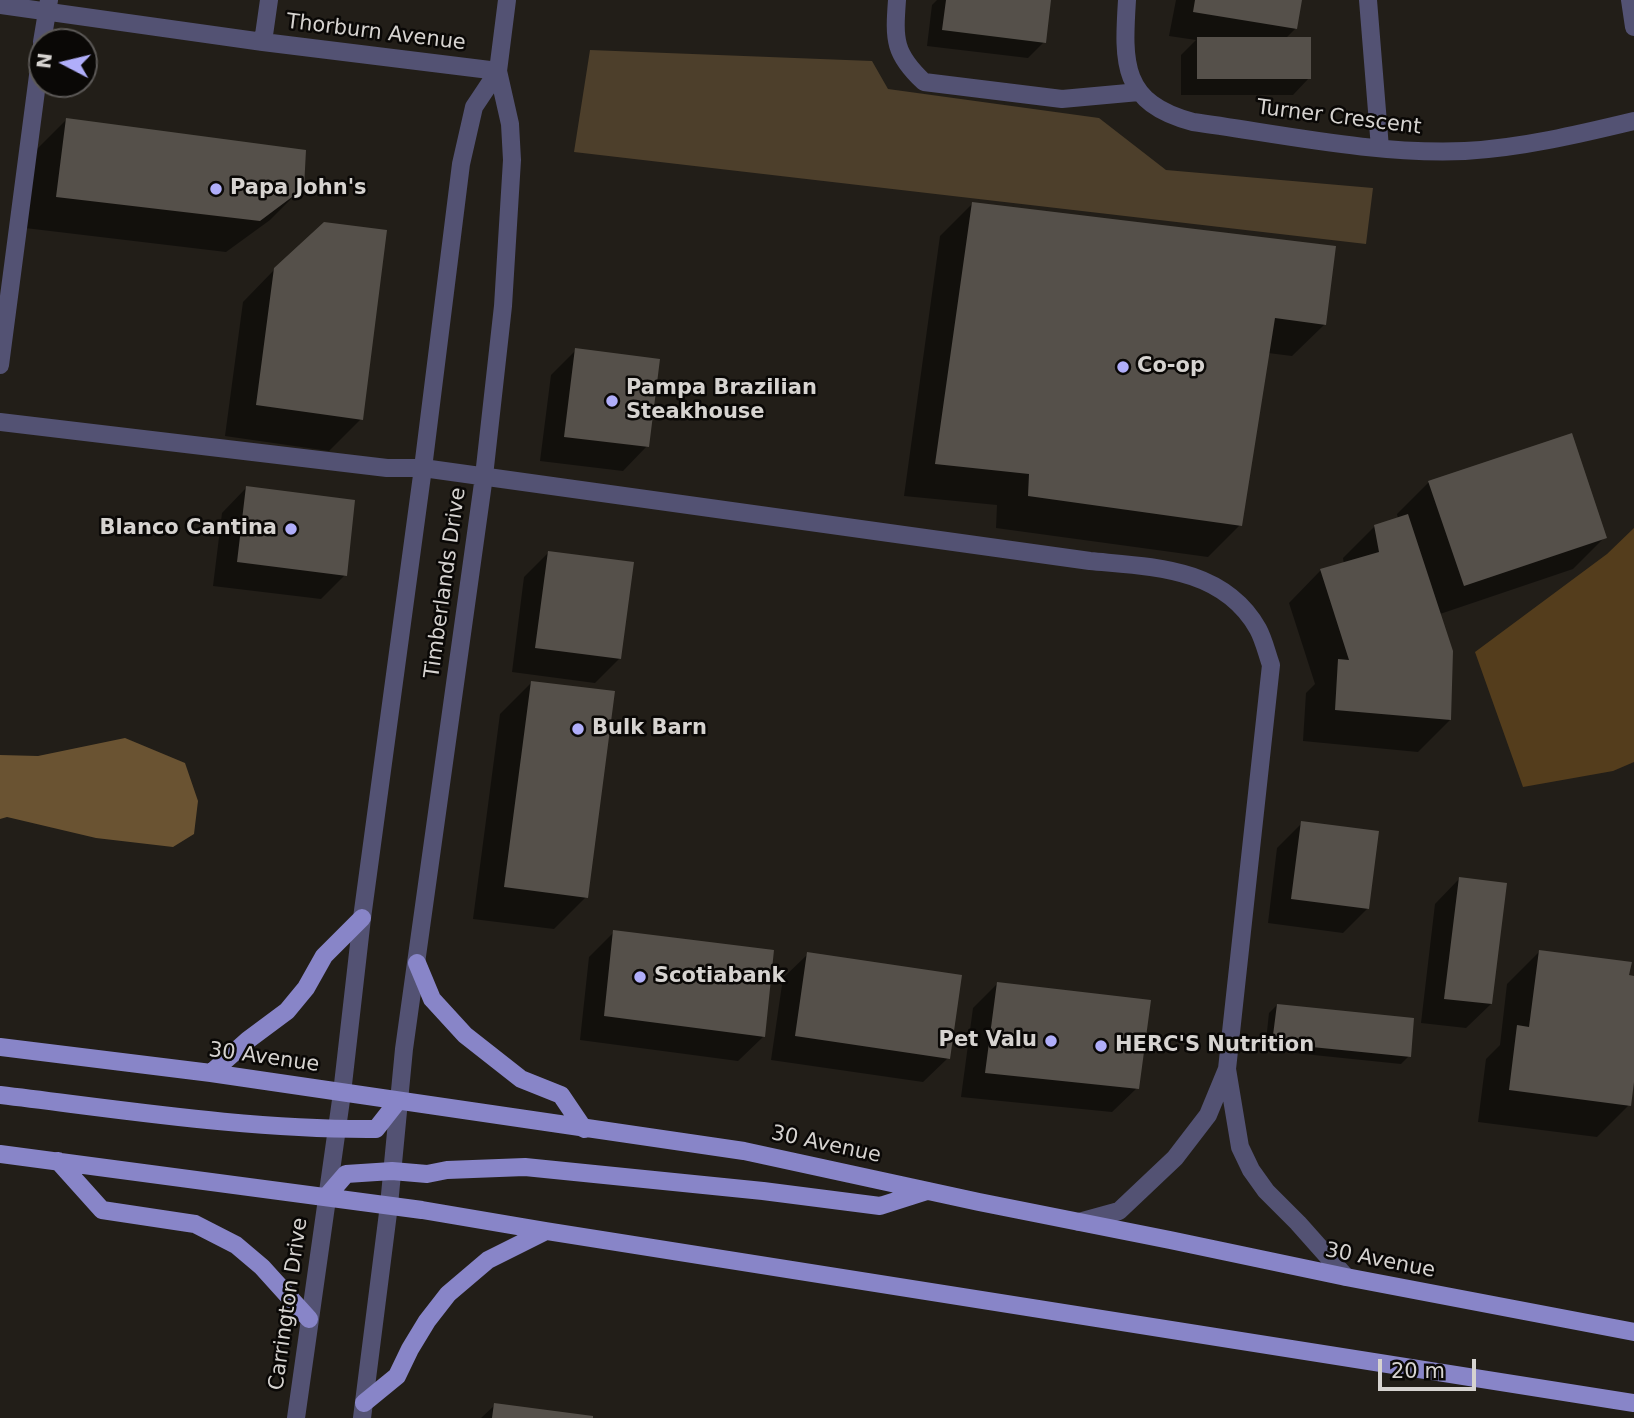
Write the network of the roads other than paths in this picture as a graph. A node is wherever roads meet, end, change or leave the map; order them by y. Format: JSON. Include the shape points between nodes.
{"nodes":[{"id":1,"x":269,"y":0,"type":"edge"},
{"id":2,"x":507,"y":0,"type":"edge"},
{"id":3,"x":897,"y":0,"type":"edge"},
{"id":4,"x":1127,"y":0,"type":"edge"},
{"id":5,"x":1367,"y":0,"type":"edge"},
{"id":6,"x":1630,"y":0,"type":"edge"},
{"id":7,"x":0,"y":5,"type":"edge"},
{"id":8,"x":48,"y":6,"type":"edge"},
{"id":9,"x":1634,"y":27,"type":"edge"},
{"id":10,"x":45,"y":28,"type":"edge"},
{"id":11,"x":263,"y":42,"type":"junction"},
{"id":12,"x":498,"y":71,"type":"junction"},
{"id":13,"x":1139,"y":92,"type":"junction"},
{"id":14,"x":35,"y":98,"type":"edge"},
{"id":15,"x":1634,"y":121,"type":"edge"},
{"id":16,"x":1380,"y":148,"type":"junction"},
{"id":17,"x":0,"y":365,"type":"edge"},
{"id":18,"x":0,"y":422,"type":"edge"},
{"id":19,"x":423,"y":468,"type":"junction"},
{"id":20,"x":484,"y":476,"type":"junction"},
{"id":21,"x":362,"y":918,"type":"junction"},
{"id":22,"x":417,"y":963,"type":"junction"},
{"id":23,"x":0,"y":1047,"type":"edge"},
{"id":24,"x":1227,"y":1069,"type":"junction"},
{"id":25,"x":211,"y":1073,"type":"junction"},
{"id":26,"x":342,"y":1093,"type":"junction"},
{"id":27,"x":0,"y":1095,"type":"edge"},
{"id":28,"x":398,"y":1101,"type":"junction"},
{"id":29,"x":336,"y":1129,"type":"junction"},
{"id":30,"x":584,"y":1129,"type":"junction"},
{"id":31,"x":0,"y":1154,"type":"edge"},
{"id":32,"x":58,"y":1161,"type":"junction"},
{"id":33,"x":392,"y":1171,"type":"junction"},
{"id":34,"x":928,"y":1191,"type":"junction"},
{"id":35,"x":327,"y":1196,"type":"junction"},
{"id":36,"x":388,"y":1205,"type":"junction"},
{"id":37,"x":1079,"y":1222,"type":"junction"},
{"id":38,"x":546,"y":1231,"type":"junction"},
{"id":39,"x":1346,"y":1277,"type":"junction"},
{"id":40,"x":309,"y":1319,"type":"junction"},
{"id":41,"x":1634,"y":1332,"type":"edge"},
{"id":42,"x":1634,"y":1404,"type":"edge"},
{"id":43,"x":363,"y":1410,"type":"edge"},
{"id":44,"x":296,"y":1418,"type":"edge"}],
"edges":[{"from":1,"to":11,"type":"street"},
{"from":2,"to":12,"type":"street","name":"Timberlands Drive"},
{"from":3,"to":13,"type":"street","via":[[898,47],[924,82],[1062,99]]},
{"from":4,"to":13,"type":"street","via":[[1126,63]]},
{"from":5,"to":16,"type":"street"},
{"from":6,"to":9,"type":"street"},
{"from":7,"to":8,"type":"street","name":"Thorburn Avenue"},
{"from":8,"to":10,"type":"street"},
{"from":8,"to":11,"type":"street","name":"Thorburn Avenue"},
{"from":11,"to":12,"type":"street","name":"Thorburn Avenue"},
{"from":12,"to":19,"type":"street","name":"Timberlands Drive","via":[[474,107],[461,164]]},
{"from":12,"to":20,"type":"street","name":"Timberlands Drive","via":[[510,124],[512,160],[503,306]]},
{"from":13,"to":16,"type":"street","name":"Turner Crescent","via":[[1161,110],[1193,122]]},
{"from":14,"to":17,"type":"street"},
{"from":15,"to":16,"type":"street","name":"Turner Crescent","via":[[1466,151]]},
{"from":18,"to":19,"type":"street","via":[[387,468]]},
{"from":19,"to":20,"type":"street"},
{"from":19,"to":21,"type":"street","name":"Timberlands Drive"},
{"from":20,"to":22,"type":"street","name":"Timberlands Drive"},
{"from":20,"to":24,"type":"street","via":[[1172,569],[1203,580],[1235,600],[1258,630],[1270,665]]},
{"from":21,"to":25,"type":"main road","via":[[324,956],[287,1011]]},
{"from":21,"to":26,"type":"street","name":"Timberlands Drive"},
{"from":22,"to":28,"type":"street","name":"Timberlands Drive"},
{"from":22,"to":30,"type":"main road","via":[[432,999],[465,1035],[521,1079],[561,1095]]},
{"from":23,"to":25,"type":"main road","name":"30 Avenue"},
{"from":24,"to":37,"type":"street","via":[[1208,1115],[1175,1158],[1119,1211]]},
{"from":24,"to":39,"type":"street","via":[[1240,1147],[1251,1170]]},
{"from":25,"to":26,"type":"main road","name":"30 Avenue"},
{"from":26,"to":28,"type":"main road","name":"30 Avenue"},
{"from":26,"to":29,"type":"street","name":"Timberlands Drive"},
{"from":27,"to":29,"type":"main road","via":[[244,1124]]},
{"from":28,"to":29,"type":"main road","via":[[376,1129]]},
{"from":28,"to":30,"type":"main road","name":"30 Avenue"},
{"from":28,"to":33,"type":"street","name":"Timberlands Drive"},
{"from":29,"to":35,"type":"street","name":"Carrington Drive"},
{"from":30,"to":34,"type":"main road","name":"30 Avenue","via":[[744,1151]]},
{"from":31,"to":32,"type":"main road"},
{"from":32,"to":35,"type":"main road"},
{"from":32,"to":40,"type":"main road","via":[[102,1210],[195,1224],[236,1245]]},
{"from":33,"to":34,"type":"main road","via":[[427,1174],[524,1167],[880,1206]]},
{"from":33,"to":35,"type":"main road","via":[[346,1174]]},
{"from":33,"to":36,"type":"street","name":"Timberlands Drive"},
{"from":34,"to":37,"type":"main road","name":"30 Avenue"},
{"from":35,"to":36,"type":"main road"},
{"from":35,"to":40,"type":"street","name":"Carrington Drive"},
{"from":36,"to":38,"type":"main road"},
{"from":36,"to":43,"type":"street"},
{"from":37,"to":39,"type":"main road","name":"30 Avenue"},
{"from":38,"to":42,"type":"main road"},
{"from":38,"to":43,"type":"main road","via":[[488,1260],[448,1294],[415,1339],[397,1376]]},
{"from":39,"to":41,"type":"main road","name":"30 Avenue"},
{"from":40,"to":44,"type":"street","name":"Carrington Drive"}]}
